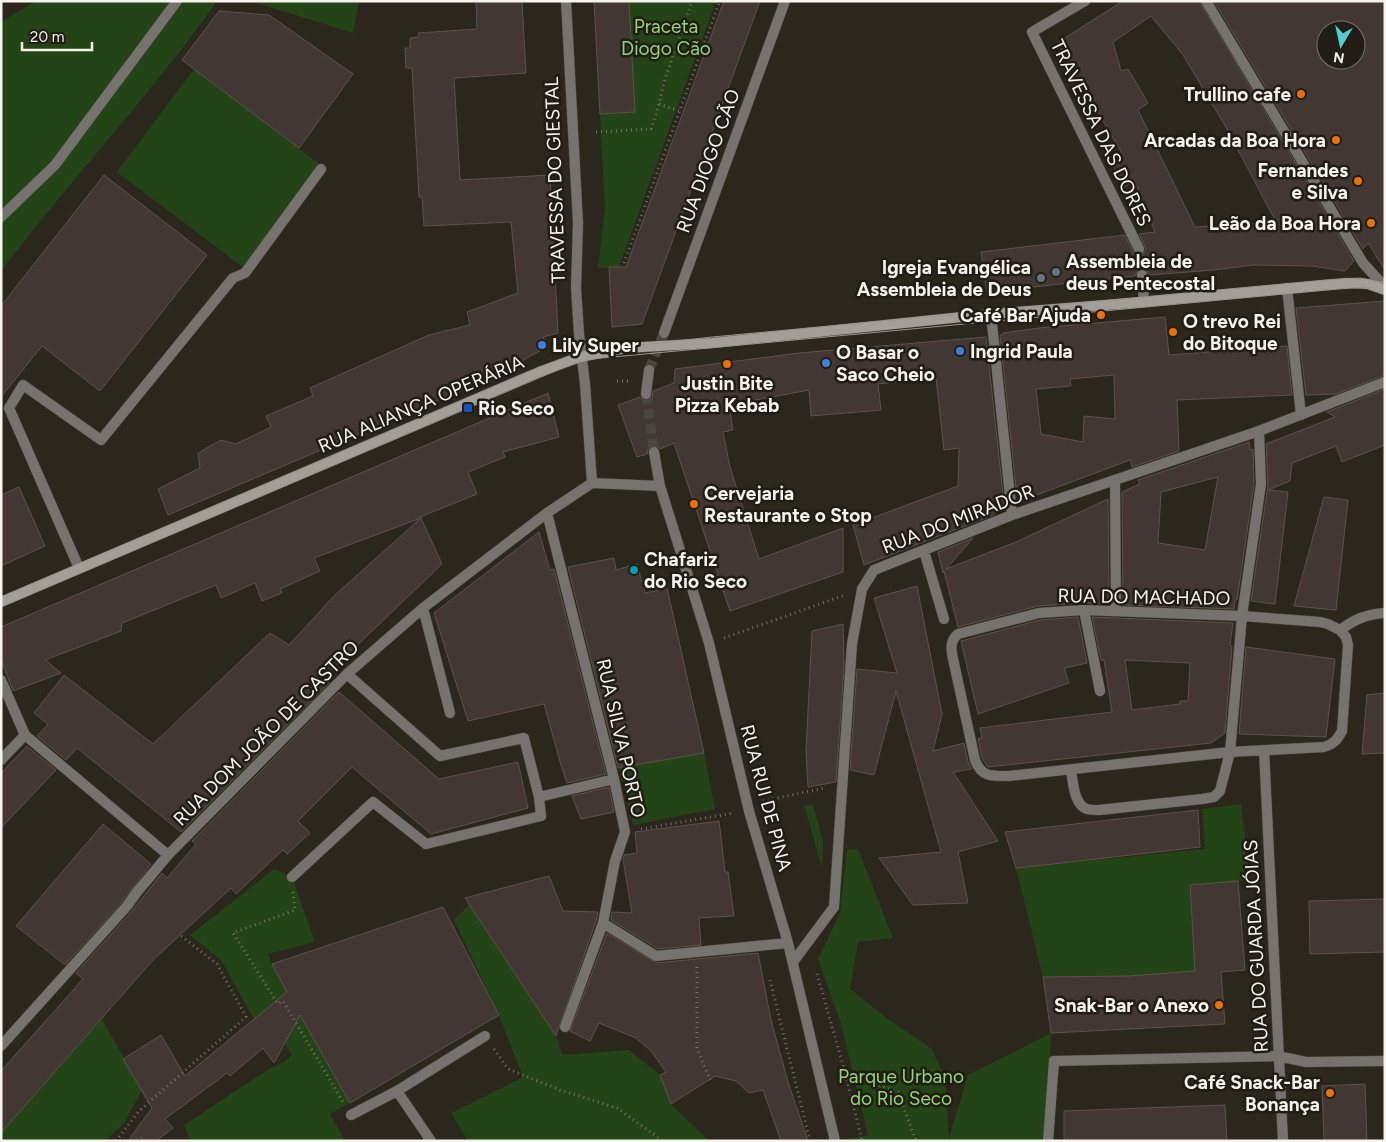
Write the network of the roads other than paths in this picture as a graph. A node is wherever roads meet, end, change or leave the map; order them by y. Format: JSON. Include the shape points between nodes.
{"nodes":[{"id":1,"x":177,"y":1,"type":"edge"},
{"id":2,"x":566,"y":1,"type":"edge"},
{"id":3,"x":785,"y":1,"type":"edge"},
{"id":4,"x":1085,"y":1,"type":"edge"},
{"id":5,"x":1206,"y":1,"type":"edge"},
{"id":6,"x":322,"y":169,"type":"dead end"},
{"id":7,"x":1,"y":217,"type":"edge"},
{"id":8,"x":1139,"y":249,"type":"tunnel mouth"},
{"id":9,"x":1142,"y":275,"type":"tunnel mouth"},
{"id":10,"x":1288,"y":288,"type":"junction"},
{"id":11,"x":1385,"y":289,"type":"edge"},
{"id":12,"x":1144,"y":302,"type":"junction"},
{"id":13,"x":991,"y":314,"type":"junction"},
{"id":14,"x":664,"y":332,"type":"tunnel mouth"},
{"id":15,"x":580,"y":357,"type":"junction"},
{"id":16,"x":649,"y":370,"type":"tunnel mouth"},
{"id":17,"x":1385,"y":382,"type":"edge"},
{"id":18,"x":646,"y":394,"type":"tunnel mouth"},
{"id":19,"x":1300,"y":415,"type":"junction"},
{"id":20,"x":1259,"y":431,"type":"junction"},
{"id":21,"x":654,"y":452,"type":"tunnel mouth"},
{"id":22,"x":1115,"y":480,"type":"junction"},
{"id":23,"x":592,"y":483,"type":"junction"},
{"id":24,"x":660,"y":486,"type":"junction"},
{"id":25,"x":547,"y":513,"type":"junction"},
{"id":26,"x":1012,"y":515,"type":"junction"},
{"id":27,"x":924,"y":550,"type":"junction"},
{"id":28,"x":80,"y":568,"type":"junction"},
{"id":29,"x":1,"y":602,"type":"edge"},
{"id":30,"x":423,"y":608,"type":"junction"},
{"id":31,"x":1084,"y":610,"type":"junction"},
{"id":32,"x":1116,"y":611,"type":"junction"},
{"id":33,"x":1385,"y":613,"type":"edge"},
{"id":34,"x":1242,"y":616,"type":"junction"},
{"id":35,"x":944,"y":619,"type":"dead end"},
{"id":36,"x":1340,"y":630,"type":"junction"},
{"id":37,"x":347,"y":674,"type":"junction"},
{"id":38,"x":1,"y":680,"type":"edge"},
{"id":39,"x":1100,"y":691,"type":"dead end"},
{"id":40,"x":450,"y":713,"type":"dead end"},
{"id":41,"x":25,"y":735,"type":"junction"},
{"id":42,"x":1264,"y":750,"type":"junction"},
{"id":43,"x":1230,"y":752,"type":"junction"},
{"id":44,"x":1,"y":760,"type":"edge"},
{"id":45,"x":1071,"y":770,"type":"junction"},
{"id":46,"x":614,"y":779,"type":"junction"},
{"id":47,"x":539,"y":797,"type":"junction"},
{"id":48,"x":168,"y":855,"type":"junction"},
{"id":49,"x":292,"y":877,"type":"dead end"},
{"id":50,"x":603,"y":923,"type":"junction"},
{"id":51,"x":788,"y":943,"type":"junction"},
{"id":52,"x":792,"y":962,"type":"junction"},
{"id":53,"x":565,"y":1027,"type":"dead end"},
{"id":54,"x":485,"y":1036,"type":"road end"},
{"id":55,"x":1,"y":1046,"type":"edge"},
{"id":56,"x":1278,"y":1056,"type":"junction"},
{"id":57,"x":1385,"y":1061,"type":"edge"},
{"id":58,"x":397,"y":1091,"type":"junction"},
{"id":59,"x":351,"y":1115,"type":"road end"},
{"id":60,"x":431,"y":1141,"type":"edge"},
{"id":61,"x":835,"y":1141,"type":"edge"},
{"id":62,"x":1048,"y":1141,"type":"edge"},
{"id":63,"x":1283,"y":1141,"type":"edge"}],
"edges":[{"from":1,"to":7,"type":"street","via":[[55,165]]},
{"from":2,"to":15,"type":"street","name":"TRAVESSA DO GIESTAL","via":[[578,223],[576,288]]},
{"from":3,"to":14,"type":"street","name":"RUA DIOGO CÃO"},
{"from":4,"to":8,"type":"street","name":"TRAVESSA DAS DORES","via":[[1032,32]]},
{"from":5,"to":11,"type":"street","via":[[1363,263]]},
{"from":6,"to":28,"type":"street","via":[[245,273],[233,278],[101,440],[23,385],[9,408]]},
{"from":9,"to":12,"type":"street"},
{"from":10,"to":11,"type":"street","name":"RUA ALIANÇA OPERÁRIA","via":[[1347,283]]},
{"from":10,"to":12,"type":"street","name":"RUA ALIANÇA OPERÁRIA"},
{"from":10,"to":19,"type":"street"},
{"from":12,"to":13,"type":"street","name":"RUA ALIANÇA OPERÁRIA"},
{"from":13,"to":15,"type":"street","name":"RUA ALIANÇA OPERÁRIA","via":[[712,343],[626,348]]},
{"from":13,"to":26,"type":"street"},
{"from":15,"to":23,"type":"street","name":"TRAVESSA DO GIESTAL"},
{"from":15,"to":28,"type":"street","name":"RUA ALIANÇA OPERÁRIA"},
{"from":16,"to":18,"type":"street"},
{"from":17,"to":19,"type":"street","name":"RUA DO MIRADOR"},
{"from":19,"to":20,"type":"street","name":"RUA DO MIRADOR"},
{"from":20,"to":22,"type":"street","name":"RUA DO MIRADOR"},
{"from":20,"to":34,"type":"street","via":[[1261,484]]},
{"from":21,"to":24,"type":"street","name":"RUA RUI DE PINA"},
{"from":22,"to":26,"type":"street","name":"RUA DO MIRADOR"},
{"from":22,"to":32,"type":"street"},
{"from":23,"to":24,"type":"street"},
{"from":23,"to":25,"type":"street","name":"RUA DOM JOÃO DE CASTRO"},
{"from":24,"to":51,"type":"street","name":"RUA RUI DE PINA","via":[[709,643],[748,808]]},
{"from":25,"to":30,"type":"street","name":"RUA DOM JOÃO DE CASTRO"},
{"from":25,"to":46,"type":"street","name":"RUA SILVA PORTO"},
{"from":26,"to":27,"type":"street","name":"RUA DO MIRADOR"},
{"from":27,"to":35,"type":"street"},
{"from":27,"to":52,"type":"street","name":"RUA DO MIRADOR","via":[[874,570],[862,588],[852,644],[834,907]]},
{"from":28,"to":29,"type":"street","name":"RUA ALIANÇA OPERÁRIA"},
{"from":30,"to":37,"type":"street","name":"RUA DOM JOÃO DE CASTRO"},
{"from":30,"to":40,"type":"street"},
{"from":31,"to":32,"type":"street","name":"RUA DO MACHADO"},
{"from":31,"to":39,"type":"street"},
{"from":31,"to":45,"type":"street","name":"RUA DO MACHADO","via":[[1039,613],[958,634],[952,642],[978,768],[985,774],[996,776]]},
{"from":32,"to":34,"type":"street","name":"RUA DO MACHADO"},
{"from":33,"to":36,"type":"street","via":[[1358,618]]},
{"from":34,"to":36,"type":"street","name":"RUA DO MACHADO","via":[[1320,622]]},
{"from":34,"to":43,"type":"street"},
{"from":36,"to":42,"type":"street","via":[[1348,645],[1342,731],[1338,740],[1324,747]]},
{"from":37,"to":47,"type":"street","via":[[440,756],[524,738]]},
{"from":37,"to":48,"type":"street","name":"RUA DOM JOÃO DE CASTRO"},
{"from":38,"to":41,"type":"street"},
{"from":41,"to":44,"type":"street"},
{"from":41,"to":48,"type":"street"},
{"from":42,"to":43,"type":"street"},
{"from":42,"to":56,"type":"street","name":"RUA DO GUARDA JÓIAS"},
{"from":43,"to":45,"type":"street"},
{"from":43,"to":45,"type":"street","via":[[1220,791],[1214,797],[1202,799],[1087,809],[1077,800]]},
{"from":46,"to":47,"type":"street"},
{"from":46,"to":50,"type":"street","name":"RUA SILVA PORTO","via":[[625,832],[615,861]]},
{"from":47,"to":49,"type":"street","via":[[541,816],[426,844],[374,802]]},
{"from":48,"to":55,"type":"street","name":"RUA DOM JOÃO DE CASTRO"},
{"from":50,"to":51,"type":"street","via":[[656,956]]},
{"from":50,"to":53,"type":"street","name":"RUA SILVA PORTO"},
{"from":51,"to":52,"type":"street","name":"RUA RUI DE PINA"},
{"from":52,"to":61,"type":"street","name":"RUA RUI DE PINA"},
{"from":54,"to":58,"type":"street"},
{"from":56,"to":57,"type":"street","via":[[1306,1062]]},
{"from":56,"to":62,"type":"street","via":[[1054,1061]]},
{"from":56,"to":63,"type":"street","name":"RUA DO GUARDA JÓIAS"},
{"from":58,"to":59,"type":"street"},
{"from":58,"to":60,"type":"street"}]}
